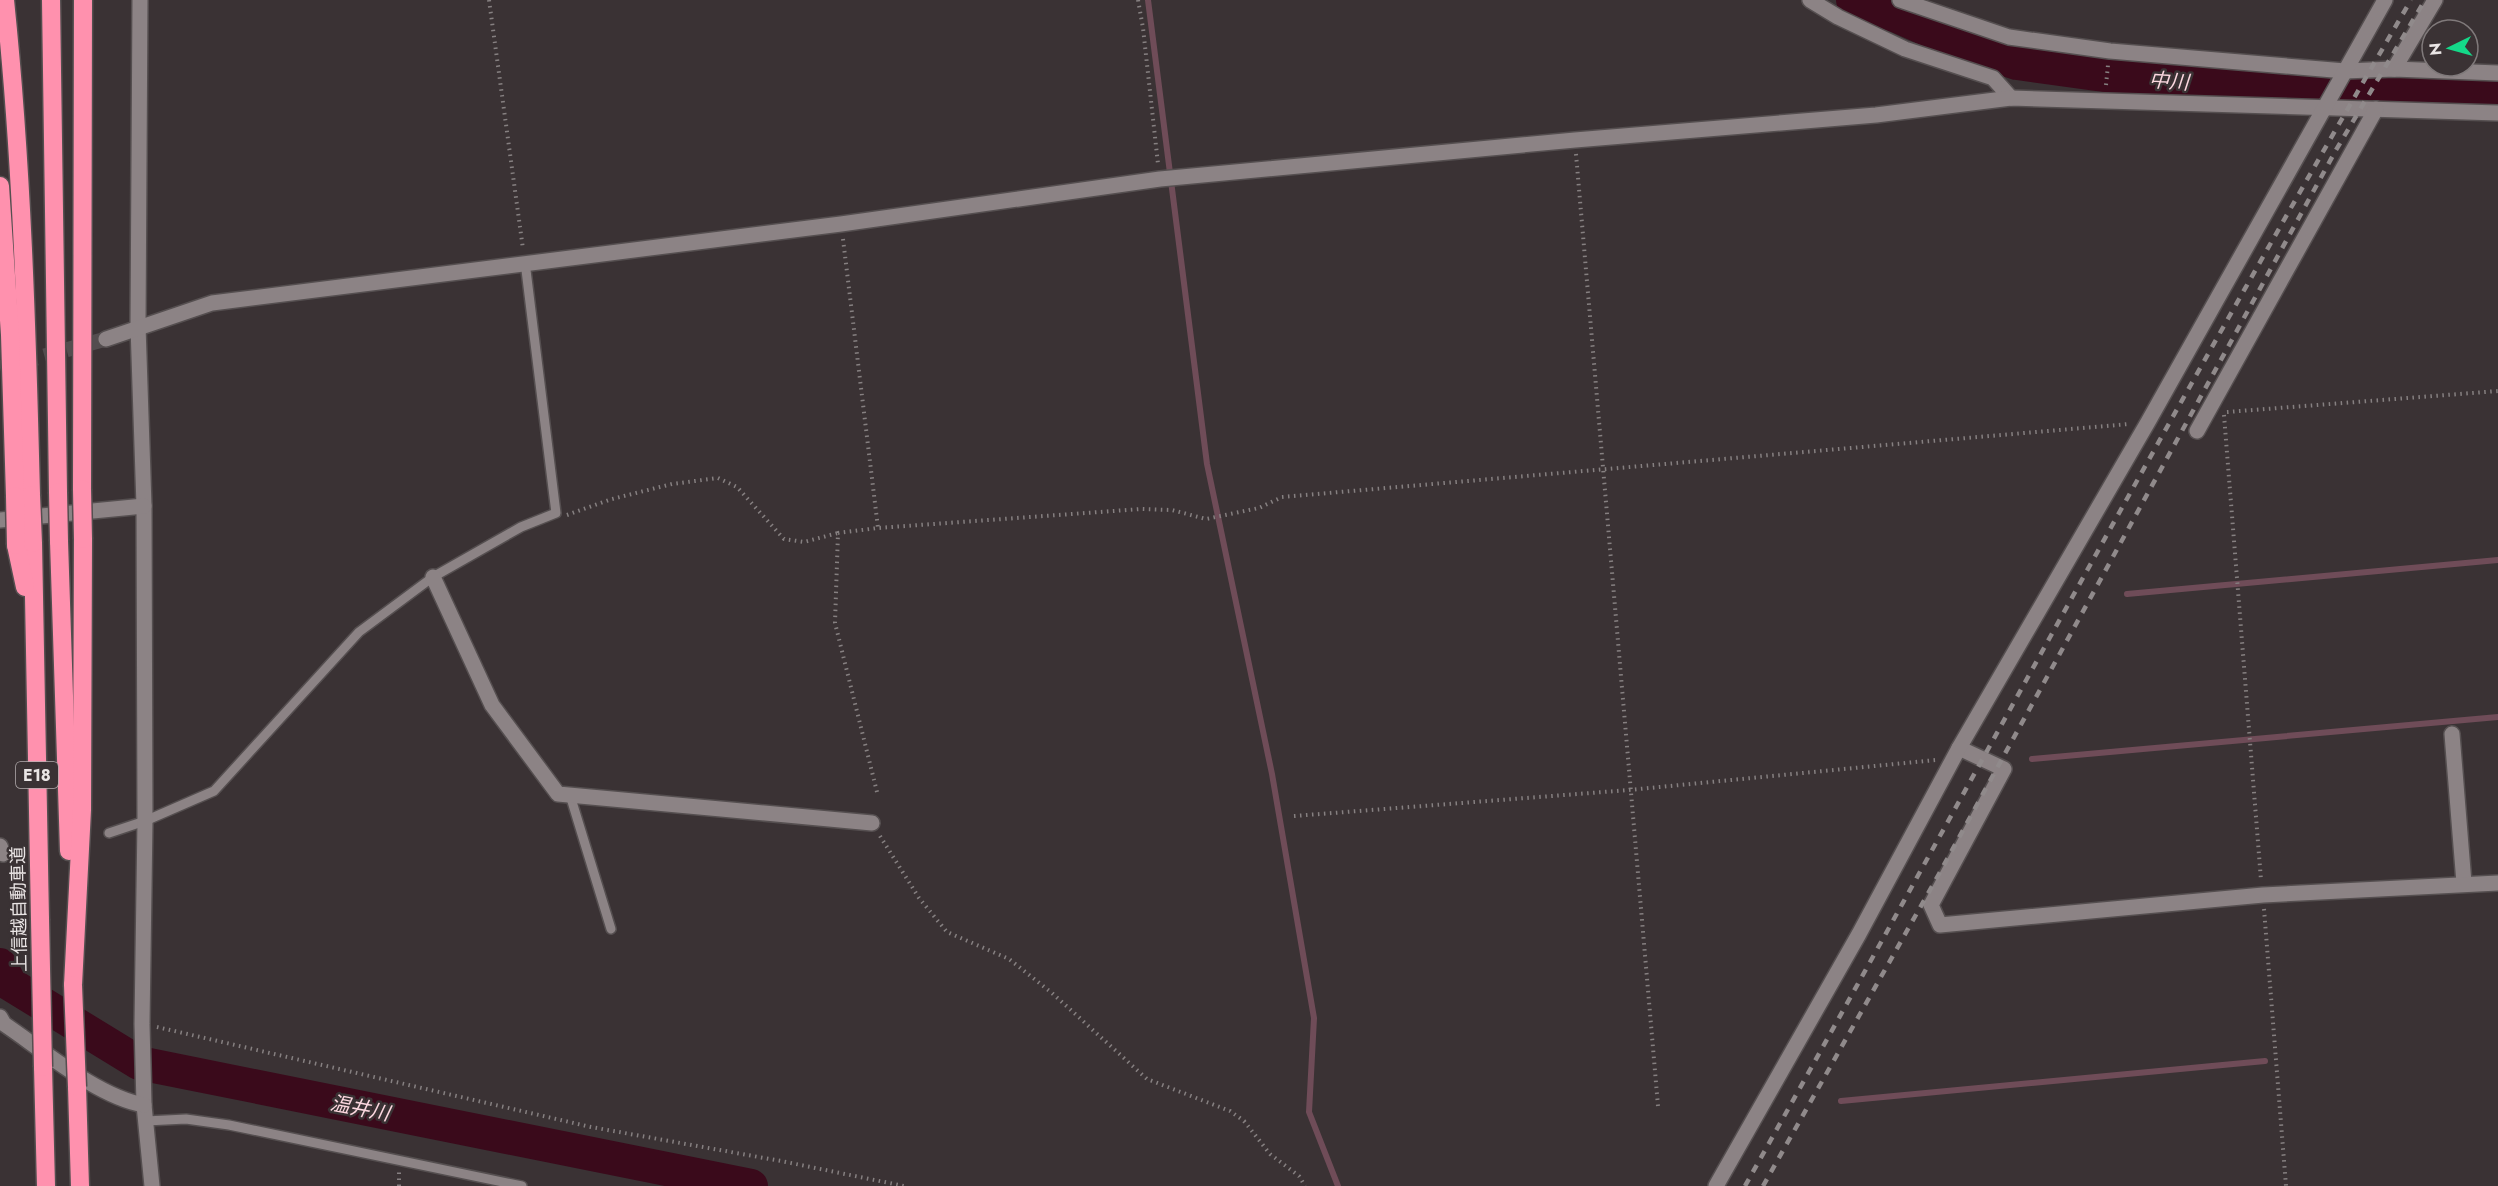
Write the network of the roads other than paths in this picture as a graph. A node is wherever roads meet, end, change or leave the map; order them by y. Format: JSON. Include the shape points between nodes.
{"nodes":[{"id":1,"x":5,"y":0,"type":"edge"},
{"id":2,"x":51,"y":0,"type":"edge"},
{"id":3,"x":83,"y":0,"type":"edge"},
{"id":4,"x":140,"y":0,"type":"edge"},
{"id":5,"x":1810,"y":0,"type":"edge"},
{"id":6,"x":1900,"y":0,"type":"edge"},
{"id":7,"x":2385,"y":0,"type":"edge"},
{"id":8,"x":2434,"y":0,"type":"edge"},
{"id":9,"x":2394,"y":69,"type":"junction"},
{"id":10,"x":2345,"y":71,"type":"junction"},
{"id":11,"x":2498,"y":74,"type":"edge"},
{"id":12,"x":2011,"y":98,"type":"junction"},
{"id":13,"x":2327,"y":106,"type":"junction"},
{"id":14,"x":2376,"y":109,"type":"junction"},
{"id":15,"x":2498,"y":112,"type":"edge"},
{"id":16,"x":0,"y":186,"type":"edge"},
{"id":17,"x":525,"y":262,"type":"junction"},
{"id":18,"x":138,"y":326,"type":"junction"},
{"id":19,"x":106,"y":339,"type":"tunnel mouth"},
{"id":20,"x":2197,"y":431,"type":"dead end"},
{"id":21,"x":23,"y":495,"type":"junction"},
{"id":22,"x":144,"y":506,"type":"junction"},
{"id":23,"x":0,"y":520,"type":"edge"},
{"id":24,"x":433,"y":578,"type":"junction"},
{"id":25,"x":2452,"y":734,"type":"dead end"},
{"id":26,"x":1956,"y":753,"type":"junction"},
{"id":27,"x":570,"y":795,"type":"junction"},
{"id":28,"x":145,"y":820,"type":"junction"},
{"id":29,"x":872,"y":823,"type":"road end"},
{"id":30,"x":109,"y":833,"type":"dead end"},
{"id":31,"x":2464,"y":883,"type":"junction"},
{"id":32,"x":2498,"y":883,"type":"edge"},
{"id":33,"x":611,"y":929,"type":"dead end"},
{"id":34,"x":73,"y":985,"type":"junction"},
{"id":35,"x":1,"y":1023,"type":"edge"},
{"id":36,"x":145,"y":1108,"type":"junction"},
{"id":37,"x":46,"y":1186,"type":"edge"},
{"id":38,"x":80,"y":1186,"type":"edge"},
{"id":39,"x":152,"y":1186,"type":"edge"},
{"id":40,"x":522,"y":1186,"type":"edge"},
{"id":41,"x":1716,"y":1186,"type":"edge"}],
"edges":[{"from":1,"to":21,"type":"highway","via":[[27,340]]},
{"from":2,"to":34,"type":"highway","bridge":true,"via":[[59,541]]},
{"from":3,"to":34,"type":"highway","bridge":true,"via":[[82,810]]},
{"from":4,"to":18,"type":"street"},
{"from":5,"to":12,"type":"street","via":[[1905,49],[1993,78]]},
{"from":6,"to":10,"type":"street","via":[[2009,37],[2110,51]]},
{"from":7,"to":10,"type":"street"},
{"from":8,"to":9,"type":"street"},
{"from":9,"to":10,"type":"street"},
{"from":9,"to":11,"type":"street"},
{"from":10,"to":13,"type":"street"},
{"from":12,"to":13,"type":"street"},
{"from":12,"to":17,"type":"street","via":[[1876,116],[1160,179],[841,224]]},
{"from":13,"to":14,"type":"street"},
{"from":13,"to":26,"type":"street"},
{"from":14,"to":15,"type":"street"},
{"from":14,"to":20,"type":"street"},
{"from":16,"to":21,"type":"highway"},
{"from":17,"to":18,"type":"street","via":[[212,303]]},
{"from":17,"to":24,"type":"lane","via":[[556,513],[521,527]]},
{"from":18,"to":19,"type":"street"},
{"from":18,"to":22,"type":"street"},
{"from":21,"to":37,"type":"highway","name":"上信越自動車道","number":"E18","bridge":true,"via":[[33,630]]},
{"from":22,"to":23,"type":"street"},
{"from":22,"to":28,"type":"street"},
{"from":24,"to":27,"type":"street","via":[[492,705],[558,794]]},
{"from":24,"to":28,"type":"lane","via":[[359,632],[214,791]]},
{"from":25,"to":31,"type":"street"},
{"from":26,"to":31,"type":"street","via":[[2004,769],[1931,905],[1940,925],[2263,895]]},
{"from":26,"to":41,"type":"street"},
{"from":27,"to":29,"type":"street"},
{"from":27,"to":33,"type":"lane"},
{"from":28,"to":30,"type":"lane"},
{"from":28,"to":36,"type":"street"},
{"from":31,"to":32,"type":"street"},
{"from":34,"to":38,"type":"highway","bridge":true},
{"from":35,"to":36,"type":"street","via":[[92,1084],[124,1102]]},
{"from":36,"to":39,"type":"street"},
{"from":36,"to":40,"type":"lane"}]}
